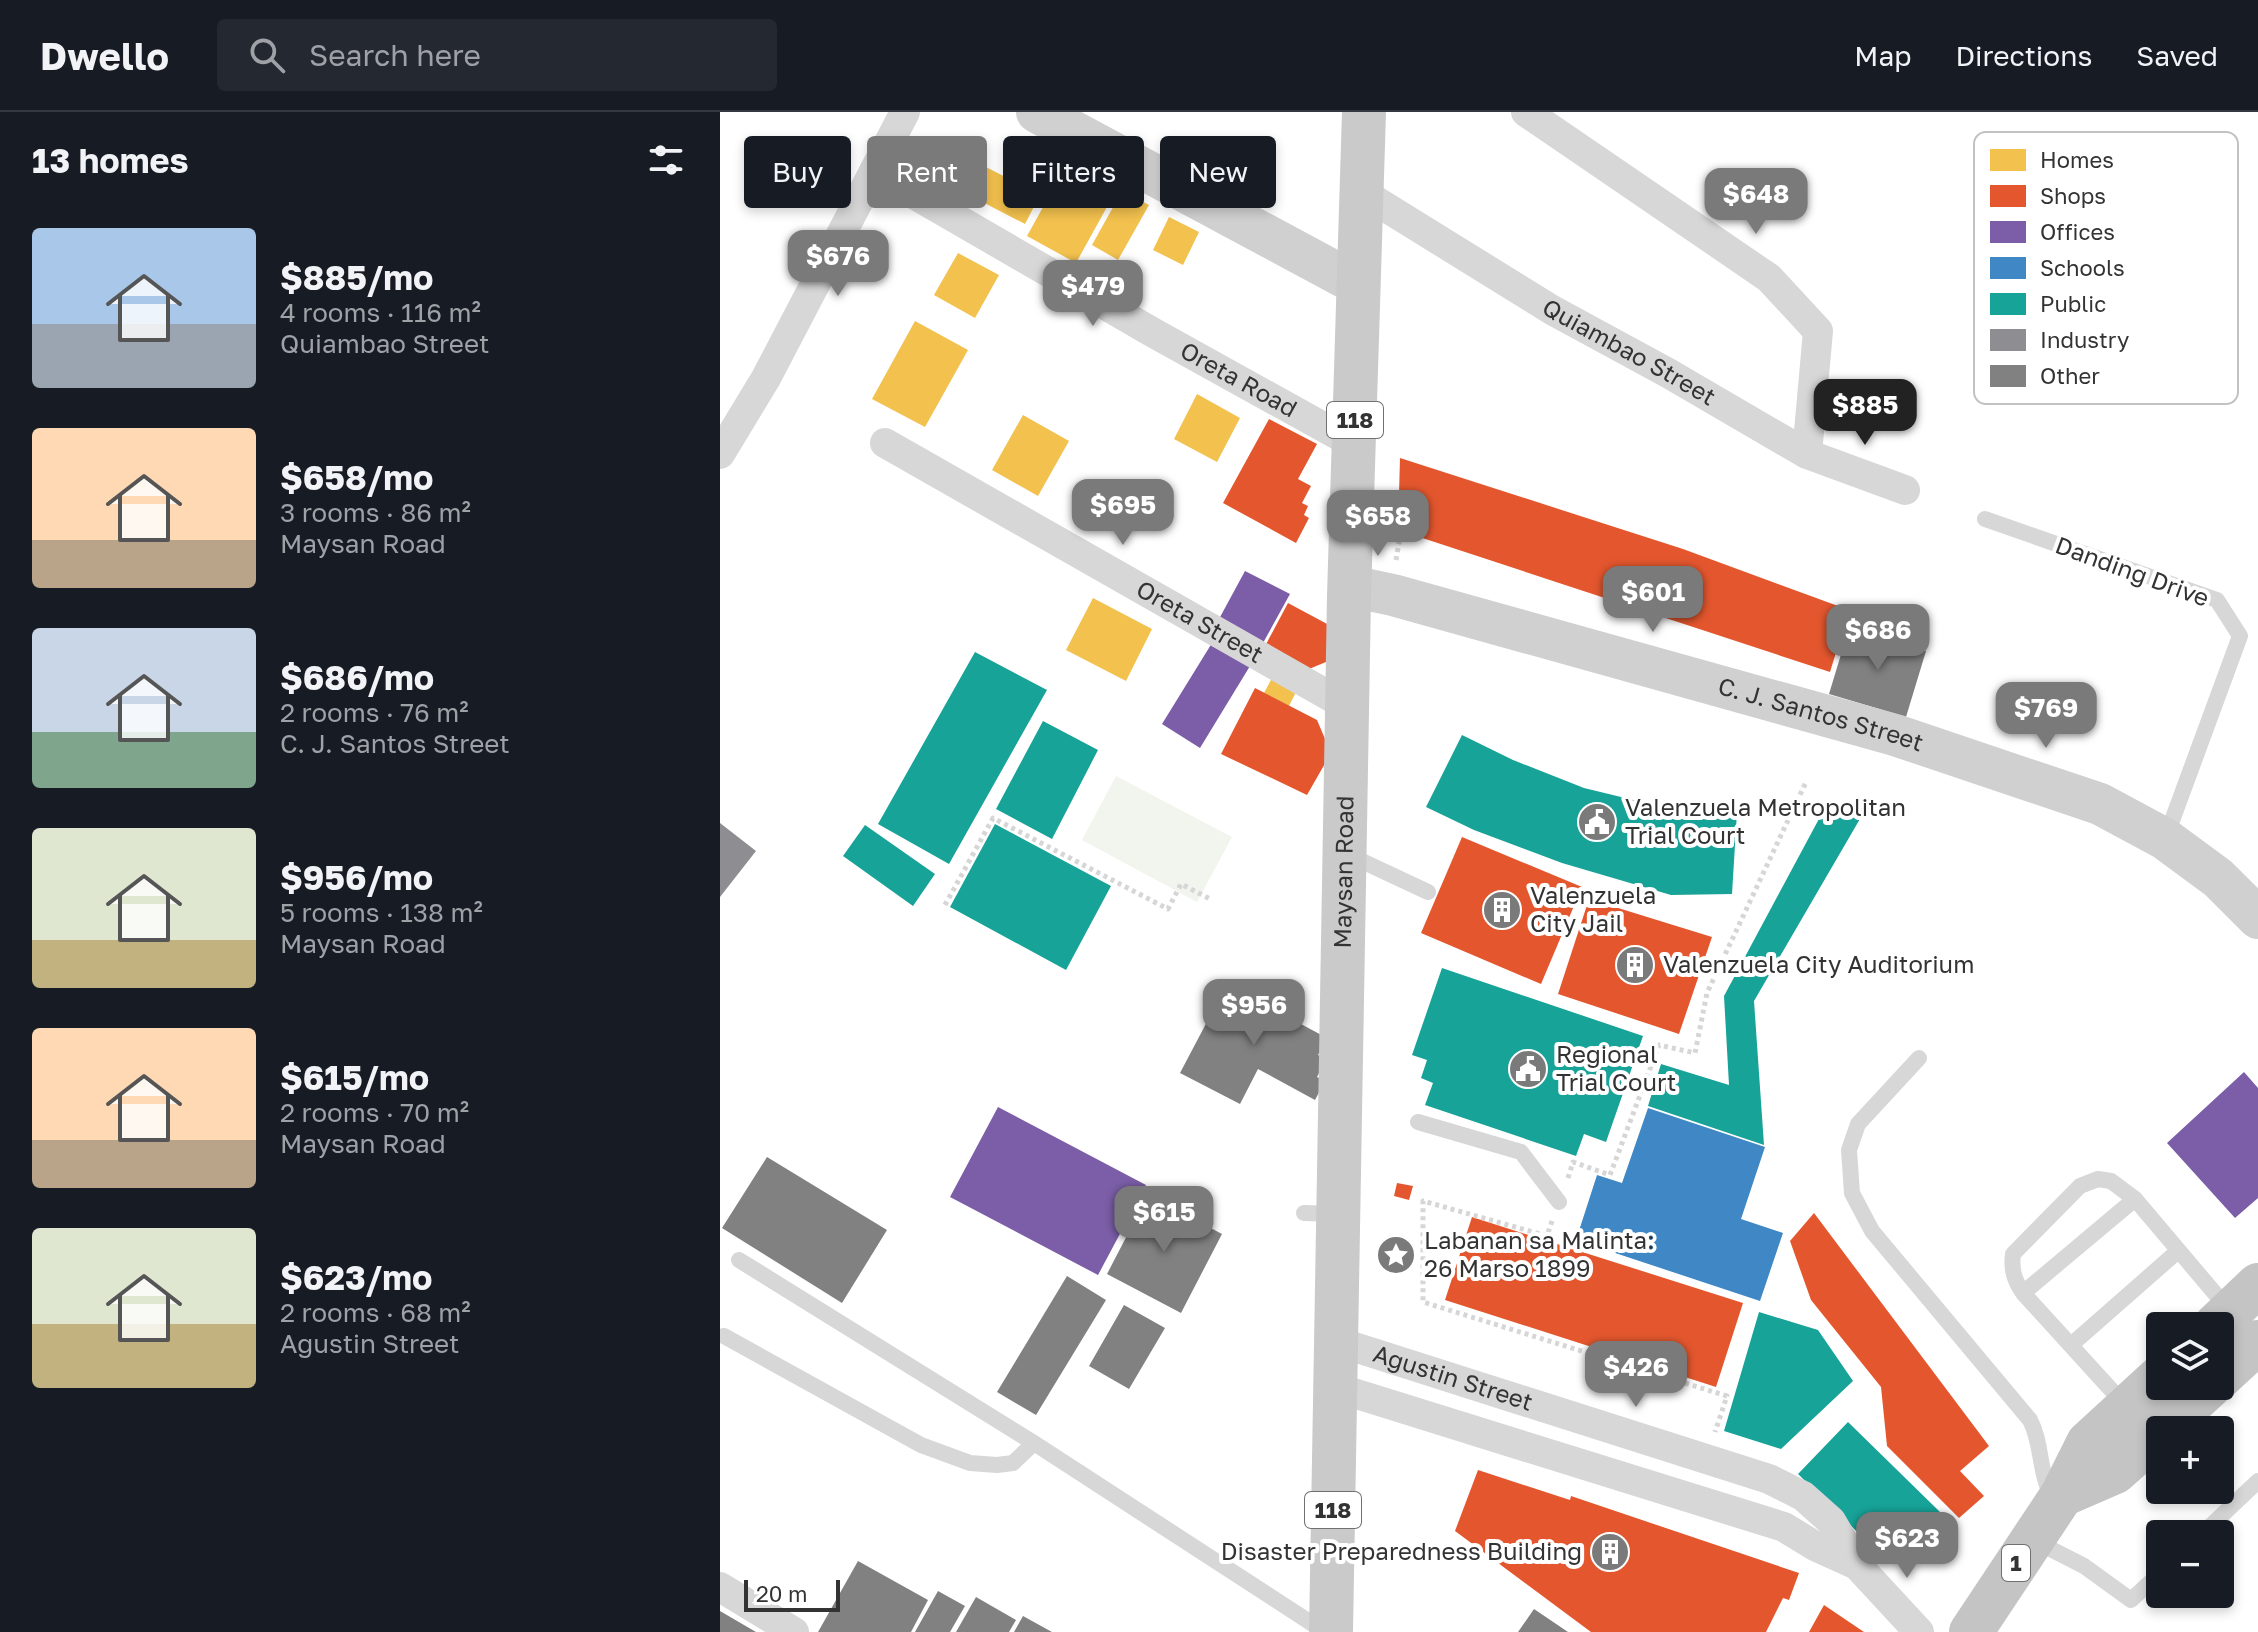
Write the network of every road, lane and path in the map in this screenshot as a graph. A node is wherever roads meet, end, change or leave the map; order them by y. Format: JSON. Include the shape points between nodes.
{"nodes":[{"id":1,"x":905,"y":112,"type":"edge"},
{"id":2,"x":1037,"y":112,"type":"edge"},
{"id":3,"x":1364,"y":112,"type":"edge"},
{"id":4,"x":1526,"y":112,"type":"edge"},
{"id":5,"x":892,"y":136,"type":"edge"},
{"id":6,"x":867,"y":184,"type":"edge"},
{"id":7,"x":1363,"y":193,"type":"junction"},
{"id":8,"x":938,"y":208,"type":"edge"},
{"id":9,"x":1359,"y":285,"type":"junction"},
{"id":10,"x":885,"y":443,"type":"dead end"},
{"id":11,"x":1354,"y":444,"type":"junction"},
{"id":12,"x":720,"y":454,"type":"edge"},
{"id":13,"x":1807,"y":454,"type":"junction"},
{"id":14,"x":1905,"y":490,"type":"dead end"},
{"id":15,"x":1985,"y":519,"type":"dead end"},
{"id":16,"x":1350,"y":586,"type":"junction"},
{"id":17,"x":1347,"y":706,"type":"junction"},
{"id":18,"x":1806,"y":782,"type":"dead end"},
{"id":19,"x":2165,"y":839,"type":"junction"},
{"id":20,"x":1345,"y":852,"type":"junction"},
{"id":21,"x":1428,"y":892,"type":"dead end"},
{"id":22,"x":1212,"y":900,"type":"dead end"},
{"id":23,"x":945,"y":905,"type":"dead end"},
{"id":24,"x":2258,"y":918,"type":"edge"},
{"id":25,"x":1919,"y":1058,"type":"dead end"},
{"id":26,"x":1418,"y":1122,"type":"dead end"},
{"id":27,"x":2135,"y":1199,"type":"junction"},
{"id":28,"x":1559,"y":1202,"type":"junction"},
{"id":29,"x":2178,"y":1251,"type":"junction"},
{"id":30,"x":739,"y":1260,"type":"dead end"},
{"id":31,"x":2023,"y":1293,"type":"junction"},
{"id":32,"x":2240,"y":1316,"type":"edge"},
{"id":33,"x":724,"y":1336,"type":"dead end"},
{"id":34,"x":1342,"y":1343,"type":"junction"},
{"id":35,"x":2071,"y":1345,"type":"junction"},
{"id":36,"x":1341,"y":1390,"type":"junction"},
{"id":37,"x":2187,"y":1400,"type":"edge"},
{"id":38,"x":2161,"y":1416,"type":"edge"},
{"id":39,"x":2146,"y":1419,"type":"edge"},
{"id":40,"x":2146,"y":1429,"type":"edge"},
{"id":41,"x":1034,"y":1443,"type":"junction"},
{"id":42,"x":1706,"y":1459,"type":"junction"},
{"id":43,"x":2258,"y":1481,"type":"edge"},
{"id":44,"x":2059,"y":1498,"type":"junction"},
{"id":45,"x":2217,"y":1520,"type":"edge"},
{"id":46,"x":2032,"y":1539,"type":"junction"},
{"id":47,"x":1857,"y":1565,"type":"junction"},
{"id":48,"x":2146,"y":1586,"type":"edge"},
{"id":49,"x":720,"y":1587,"type":"edge"},
{"id":50,"x":794,"y":1632,"type":"edge"},
{"id":51,"x":1328,"y":1632,"type":"edge"},
{"id":52,"x":1919,"y":1632,"type":"edge"},
{"id":53,"x":1971,"y":1632,"type":"edge"}],
"edges":[{"from":1,"to":5,"type":"street"},
{"from":2,"to":9,"type":"street"},
{"from":3,"to":7,"type":"main road","name":"Maysan Road","number":"118"},
{"from":4,"to":13,"type":"street","via":[[1769,278],[1818,331]]},
{"from":6,"to":12,"type":"street","via":[[766,378]]},
{"from":7,"to":9,"type":"main road","name":"Maysan Road","number":"118"},
{"from":7,"to":13,"type":"street","name":"Quiambao Street","via":[[1552,310]]},
{"from":8,"to":11,"type":"street","name":"Oreta Road"},
{"from":9,"to":11,"type":"main road","name":"Maysan Road","number":"118"},
{"from":10,"to":17,"type":"street","name":"Oreta Street"},
{"from":11,"to":16,"type":"main road","name":"Maysan Road","number":"118"},
{"from":13,"to":14,"type":"street","name":"Quiambao Street"},
{"from":15,"to":19,"type":"lane","name":"Danding Drive","via":[[2217,600],[2240,636]]},
{"from":16,"to":17,"type":"main road","name":"Maysan Road","number":"118"},
{"from":16,"to":19,"type":"street","name":"C. J. Santos Street","via":[[1935,748],[2100,804]]},
{"from":17,"to":20,"type":"main road","name":"Maysan Road","number":"118"},
{"from":18,"to":28,"type":"path","via":[[1707,993],[1695,1053],[1659,1045],[1610,1175],[1573,1162]]},
{"from":19,"to":24,"type":"street","name":"C. J. Santos Street","via":[[2218,878]]},
{"from":20,"to":21,"type":"lane"},
{"from":20,"to":34,"type":"main road","name":"Maysan Road","number":"118","via":[[1321,1214]]},
{"from":22,"to":23,"type":"path","via":[[1181,884],[1168,909],[993,818]]},
{"from":25,"to":44,"type":"lane","via":[[1858,1124],[1849,1150],[1852,1193],[1872,1231],[2030,1420],[2044,1478]]},
{"from":26,"to":28,"type":"lane","via":[[1521,1152]]},
{"from":27,"to":29,"type":"lane"},
{"from":27,"to":31,"type":"lane"},
{"from":27,"to":31,"type":"lane","via":[[2111,1181],[2098,1179],[2080,1186],[2013,1254],[2015,1281]]},
{"from":28,"to":42,"type":"path","via":[[1547,1236],[1423,1201],[1423,1302],[1727,1396]]},
{"from":29,"to":32,"type":"lane"},
{"from":29,"to":35,"type":"lane"},
{"from":30,"to":41,"type":"lane"},
{"from":31,"to":35,"type":"lane"},
{"from":33,"to":41,"type":"lane","via":[[921,1445],[970,1463],[1013,1463]]},
{"from":34,"to":36,"type":"main road","name":"Maysan Road","number":"118"},
{"from":34,"to":42,"type":"street","name":"Agustin Street"},
{"from":35,"to":39,"type":"lane"},
{"from":36,"to":47,"type":"street","name":"Agustin Street","via":[[1784,1527]]},
{"from":36,"to":51,"type":"main road","name":"Maysan Road","number":"118"},
{"from":37,"to":38,"type":"highway"},
{"from":40,"to":44,"type":"highway","via":[[2115,1472]]},
{"from":41,"to":51,"type":"lane"},
{"from":42,"to":47,"type":"street","name":"Agustin Street","via":[[1803,1496],[1831,1521]]},
{"from":43,"to":45,"type":"lane"},
{"from":44,"to":46,"type":"highway","number":"1"},
{"from":46,"to":48,"type":"lane","via":[[2084,1566],[2131,1600]]},
{"from":46,"to":53,"type":"highway","number":"1"},
{"from":47,"to":52,"type":"street","name":"Agustin Street"},
{"from":49,"to":50,"type":"street"}]}
